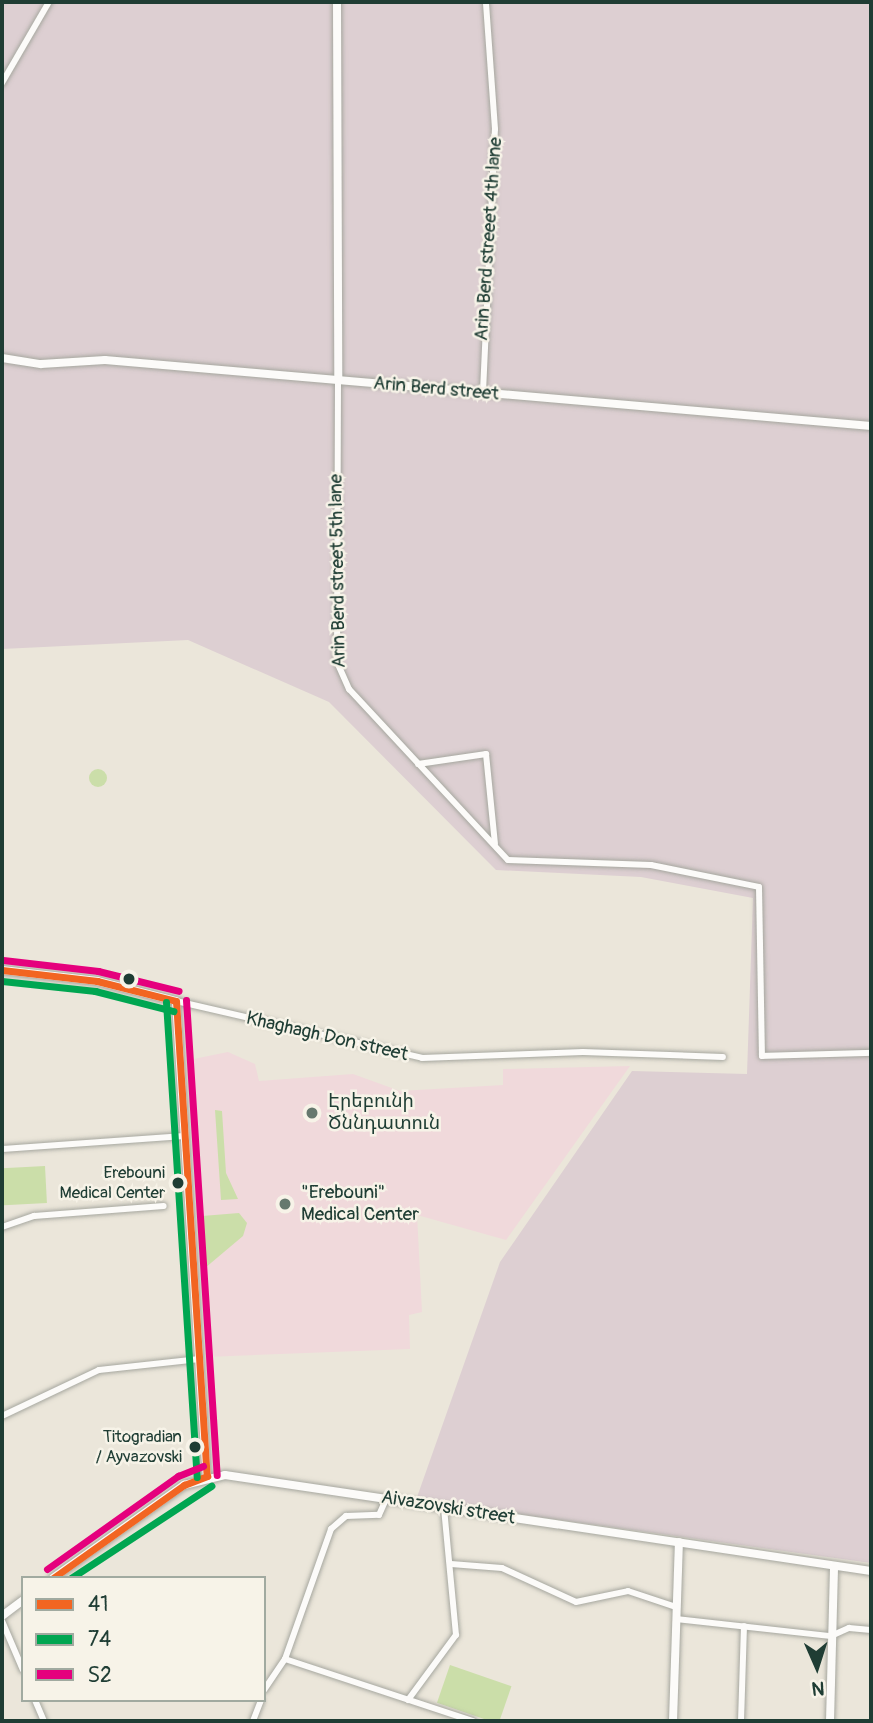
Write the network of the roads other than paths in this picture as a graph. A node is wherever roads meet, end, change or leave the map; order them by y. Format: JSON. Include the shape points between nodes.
{"nodes":[{"id":1,"x":49,"y":2,"type":"edge"},
{"id":2,"x":337,"y":2,"type":"edge"},
{"id":3,"x":486,"y":2,"type":"edge"},
{"id":4,"x":2,"y":83,"type":"edge"},
{"id":5,"x":2,"y":358,"type":"edge"},
{"id":6,"x":338,"y":381,"type":"junction"},
{"id":7,"x":483,"y":392,"type":"junction"},
{"id":8,"x":871,"y":426,"type":"edge"},
{"id":9,"x":418,"y":764,"type":"junction"},
{"id":10,"x":495,"y":846,"type":"junction"},
{"id":11,"x":2,"y":970,"type":"edge"},
{"id":12,"x":176,"y":1001,"type":"junction"},
{"id":13,"x":871,"y":1053,"type":"edge"},
{"id":14,"x":723,"y":1057,"type":"dead end"},
{"id":15,"x":185,"y":1136,"type":"junction"},
{"id":16,"x":2,"y":1149,"type":"edge"},
{"id":17,"x":164,"y":1206,"type":"dead end"},
{"id":18,"x":2,"y":1227,"type":"edge"},
{"id":19,"x":199,"y":1359,"type":"junction"},
{"id":20,"x":2,"y":1416,"type":"edge"},
{"id":21,"x":207,"y":1476,"type":"junction"},
{"id":22,"x":386,"y":1499,"type":"junction"},
{"id":23,"x":444,"y":1508,"type":"junction"},
{"id":24,"x":679,"y":1542,"type":"junction"},
{"id":25,"x":451,"y":1564,"type":"junction"},
{"id":26,"x":834,"y":1566,"type":"junction"},
{"id":27,"x":871,"y":1571,"type":"edge"},
{"id":28,"x":56,"y":1576,"type":"edge"},
{"id":29,"x":21,"y":1602,"type":"edge"},
{"id":30,"x":676,"y":1607,"type":"junction"},
{"id":31,"x":2,"y":1616,"type":"edge"},
{"id":32,"x":676,"y":1619,"type":"junction"},
{"id":33,"x":2,"y":1621,"type":"edge"},
{"id":34,"x":744,"y":1626,"type":"junction"},
{"id":35,"x":871,"y":1630,"type":"edge"},
{"id":36,"x":831,"y":1636,"type":"junction"},
{"id":37,"x":285,"y":1659,"type":"junction"},
{"id":38,"x":21,"y":1665,"type":"edge"},
{"id":39,"x":266,"y":1687,"type":"edge"},
{"id":40,"x":408,"y":1700,"type":"junction"},
{"id":41,"x":36,"y":1702,"type":"edge"},
{"id":42,"x":260,"y":1702,"type":"edge"},
{"id":43,"x":453,"y":1718,"type":"edge"},
{"id":44,"x":44,"y":1721,"type":"edge"},
{"id":45,"x":253,"y":1721,"type":"edge"},
{"id":46,"x":473,"y":1721,"type":"edge"},
{"id":47,"x":673,"y":1721,"type":"edge"},
{"id":48,"x":741,"y":1721,"type":"edge"},
{"id":49,"x":830,"y":1721,"type":"edge"}],
"edges":[{"from":1,"to":4,"type":"street"},
{"from":2,"to":6,"type":"street","name":"Arin Berd street 5th lane"},
{"from":3,"to":7,"type":"street","name":"Arin Berd streeet 4th lane","via":[[495,129]]},
{"from":5,"to":6,"type":"street","name":"Arin Berd street","via":[[41,364],[105,360]]},
{"from":6,"to":7,"type":"street","name":"Arin Berd street"},
{"from":6,"to":9,"type":"street","name":"Arin Berd street 5th lane","via":[[338,675]]},
{"from":7,"to":8,"type":"street","name":"Arin Berd street"},
{"from":9,"to":10,"type":"street","name":"Arin Berd street 5th lane"},
{"from":9,"to":10,"type":"street","via":[[486,754]]},
{"from":10,"to":13,"type":"street","name":"Arin Berd street 5th lane","via":[[516,862],[651,865],[759,887],[762,1056]]},
{"from":11,"to":12,"type":"street","name":"Khaghagh Don street","via":[[85,979]]},
{"from":12,"to":14,"type":"street","name":"Khaghagh Don street","via":[[422,1058],[583,1052]]},
{"from":12,"to":15,"type":"street"},
{"from":15,"to":16,"type":"street"},
{"from":15,"to":19,"type":"street"},
{"from":17,"to":18,"type":"street","via":[[34,1216]]},
{"from":19,"to":20,"type":"street","via":[[99,1370]]},
{"from":19,"to":21,"type":"street"},
{"from":21,"to":22,"type":"street","name":"Aivazovski street"},
{"from":21,"to":28,"type":"street","via":[[184,1485]]},
{"from":22,"to":23,"type":"street","name":"Aivazovski street"},
{"from":22,"to":37,"type":"street","via":[[376,1516],[346,1516],[331,1530]]},
{"from":23,"to":24,"type":"street","name":"Aivazovski street"},
{"from":23,"to":25,"type":"street"},
{"from":24,"to":26,"type":"street","name":"Aivazovski street"},
{"from":24,"to":30,"type":"street"},
{"from":25,"to":30,"type":"street","via":[[502,1568],[576,1602],[628,1591]]},
{"from":25,"to":40,"type":"street","via":[[456,1635]]},
{"from":26,"to":27,"type":"street","name":"Aivazovski street"},
{"from":26,"to":36,"type":"street"},
{"from":29,"to":31,"type":"street"},
{"from":30,"to":32,"type":"street"},
{"from":32,"to":34,"type":"street"},
{"from":32,"to":47,"type":"street"},
{"from":33,"to":38,"type":"street"},
{"from":34,"to":36,"type":"street"},
{"from":34,"to":48,"type":"street"},
{"from":35,"to":36,"type":"street","via":[[849,1628]]},
{"from":36,"to":49,"type":"street"},
{"from":37,"to":39,"type":"street"},
{"from":37,"to":40,"type":"street"},
{"from":40,"to":43,"type":"street"},
{"from":41,"to":44,"type":"street"},
{"from":42,"to":45,"type":"street"},
{"from":43,"to":46,"type":"street"}]}
